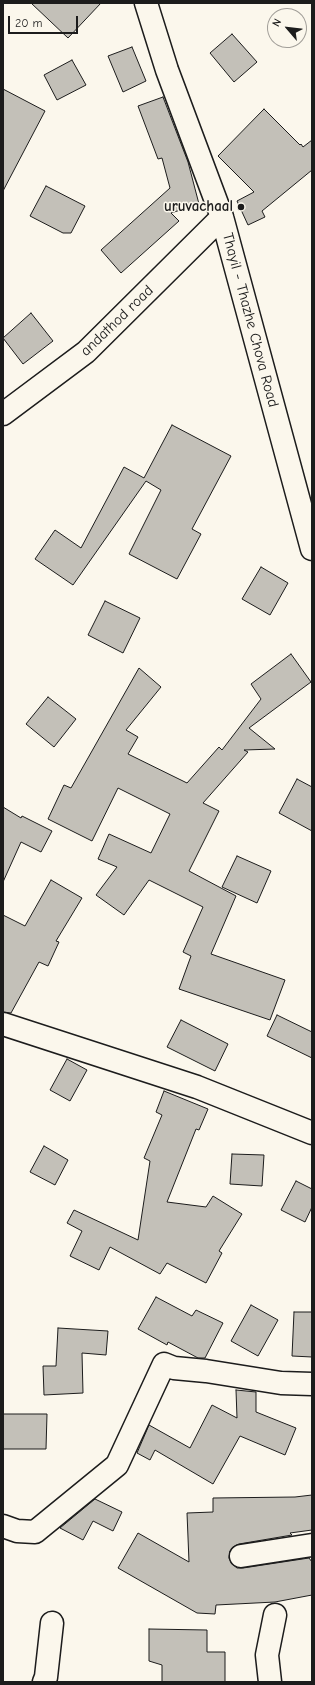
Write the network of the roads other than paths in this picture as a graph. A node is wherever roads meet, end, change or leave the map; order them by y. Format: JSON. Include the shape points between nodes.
{"nodes":[{"id":1,"x":146,"y":3,"type":"edge"},
{"id":2,"x":222,"y":217,"type":"junction"},
{"id":3,"x":3,"y":414,"type":"edge"},
{"id":4,"x":312,"y":549,"type":"edge"},
{"id":5,"x":3,"y":1024,"type":"edge"},
{"id":6,"x":312,"y":1133,"type":"edge"},
{"id":7,"x":312,"y":1384,"type":"edge"},
{"id":8,"x":3,"y":1526,"type":"edge"},
{"id":9,"x":312,"y":1545,"type":"edge"},
{"id":10,"x":241,"y":1556,"type":"dead end"},
{"id":11,"x":275,"y":1615,"type":"dead end"},
{"id":12,"x":52,"y":1623,"type":"dead end"},
{"id":13,"x":44,"y":1682,"type":"edge"},
{"id":14,"x":270,"y":1682,"type":"edge"}],
"edges":[{"from":1,"to":2,"type":"street","name":"Thayil - Thazhe Chova Road","via":[[167,70]]},
{"from":2,"to":3,"type":"street","name":"andathod road","via":[[86,352]]},
{"from":2,"to":4,"type":"street","name":"Thayil - Thazhe Chova Road"},
{"from":5,"to":6,"type":"street","via":[[197,1087]]},
{"from":7,"to":8,"type":"street","via":[[281,1383],[174,1368],[164,1364],[118,1465],[35,1532],[17,1531]]},
{"from":9,"to":10,"type":"street"},
{"from":11,"to":14,"type":"street","via":[[267,1655]]},
{"from":12,"to":13,"type":"street"}]}
